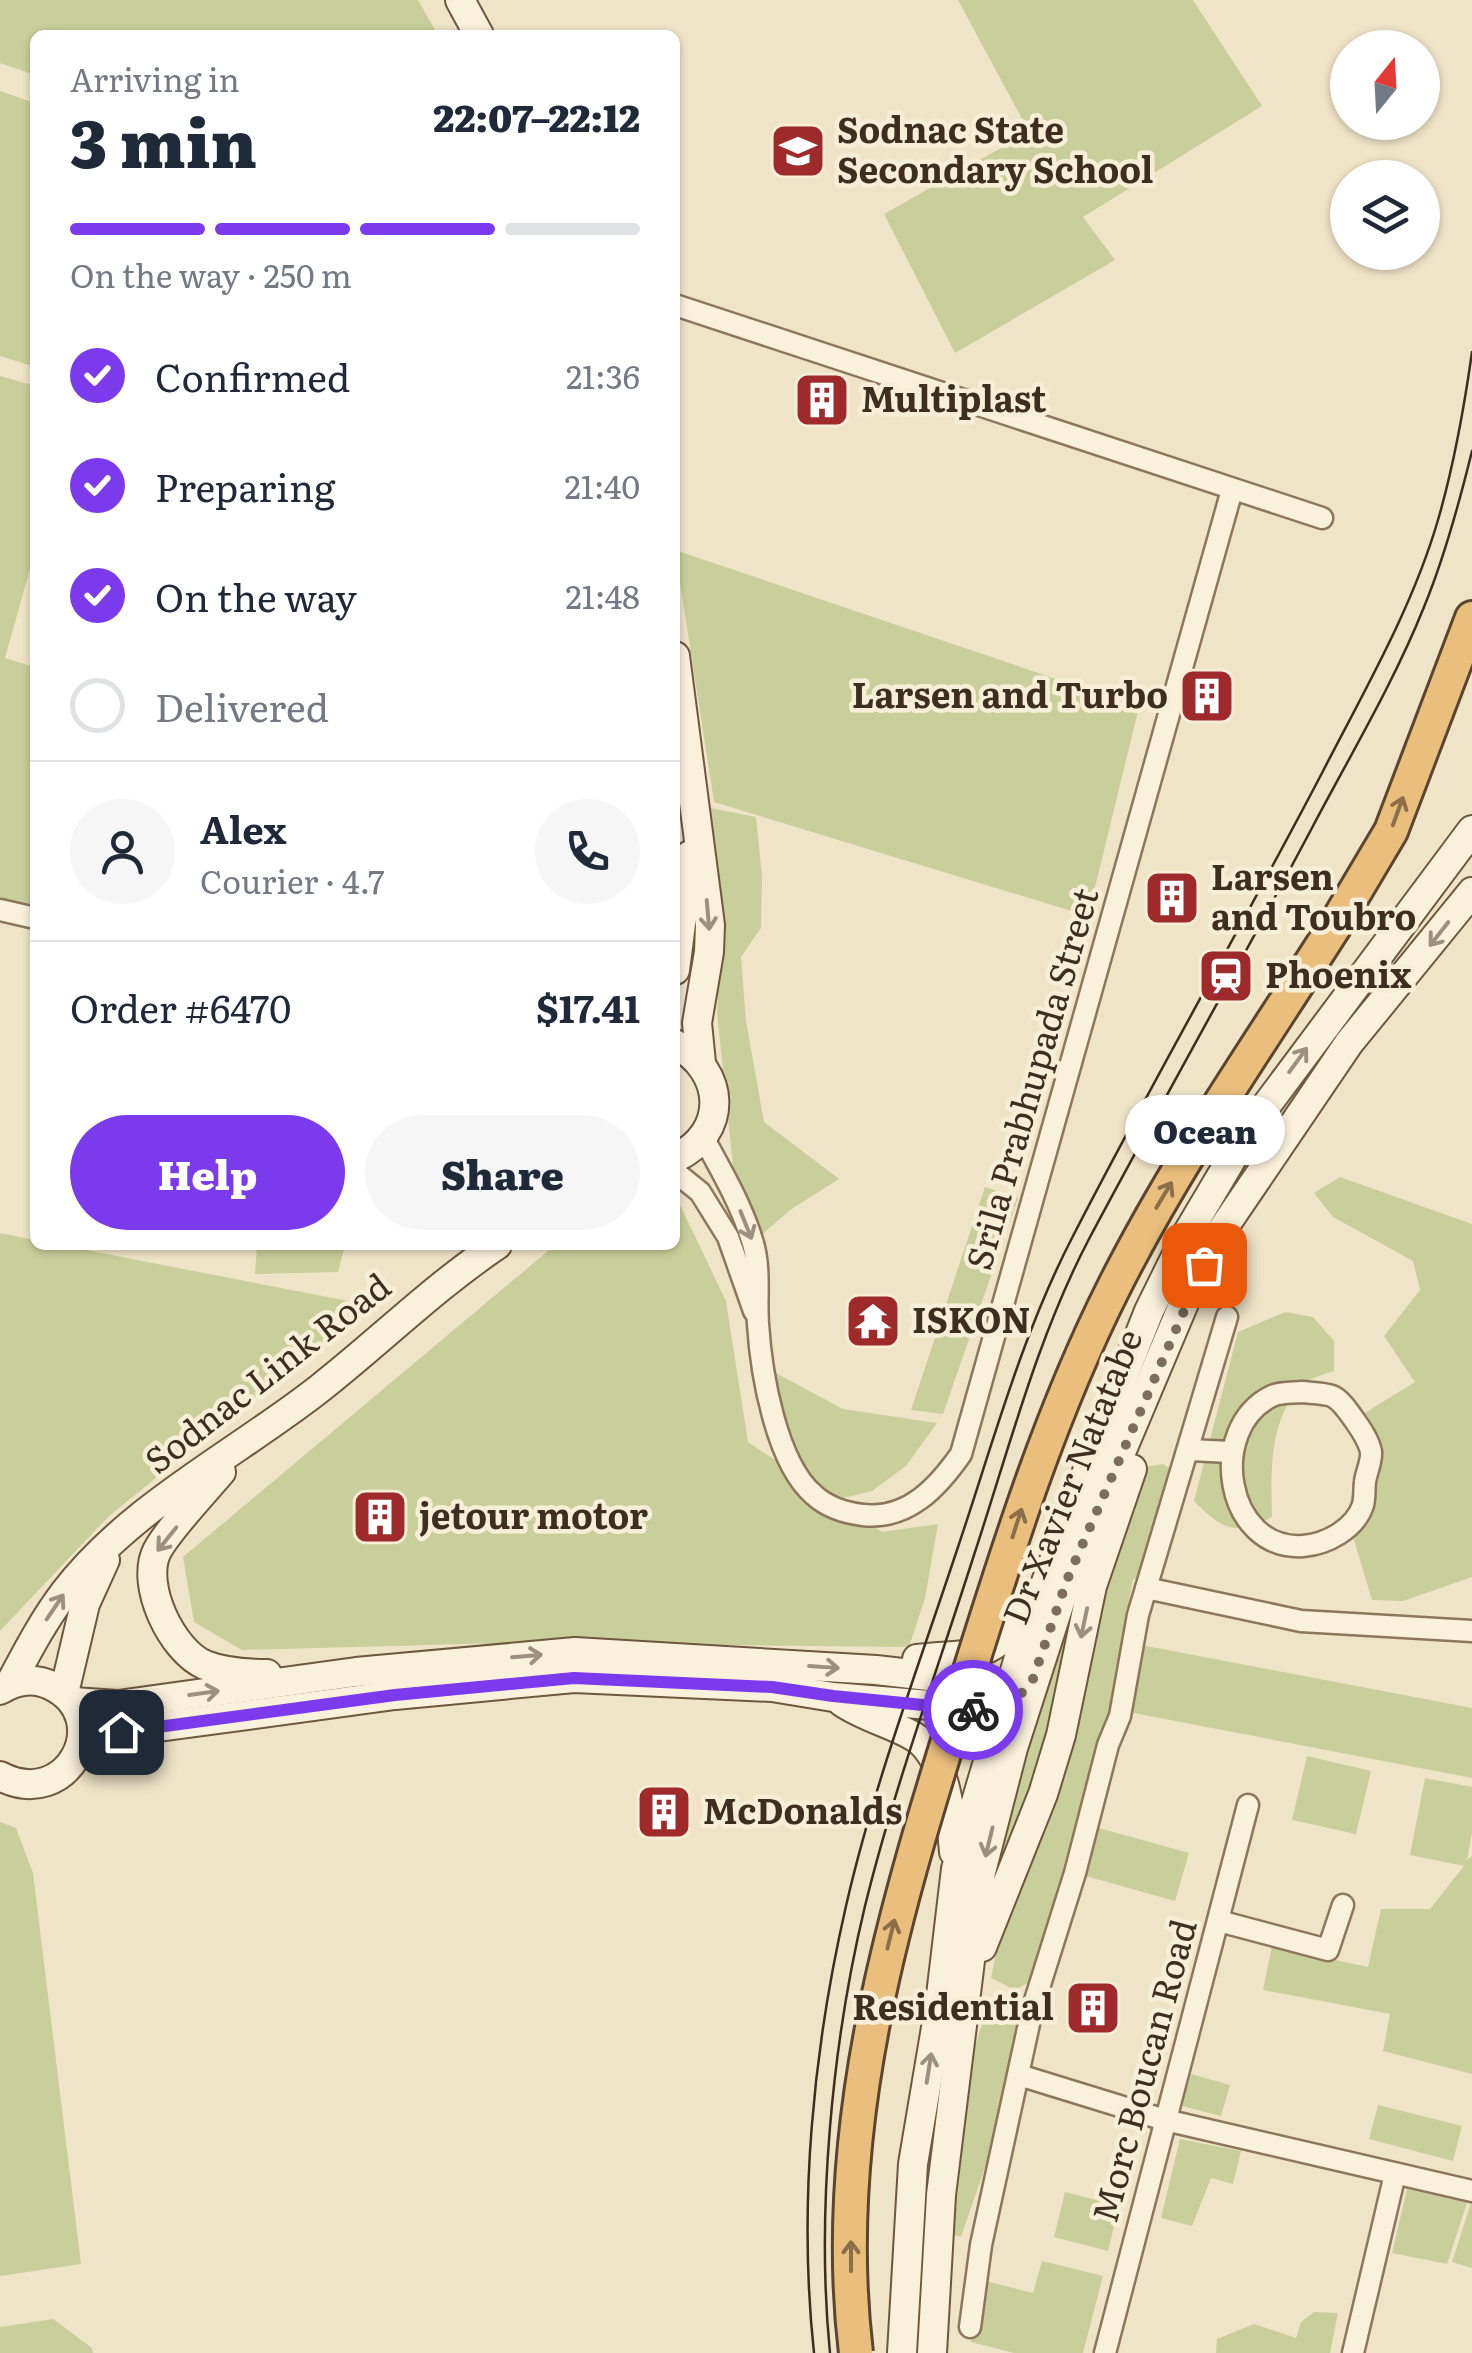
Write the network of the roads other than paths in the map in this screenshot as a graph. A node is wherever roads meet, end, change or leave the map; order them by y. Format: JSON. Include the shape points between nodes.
{"nodes":[{"id":1,"x":460,"y":0,"type":"edge"},
{"id":2,"x":475,"y":30,"type":"edge"},
{"id":3,"x":680,"y":307,"type":"edge"},
{"id":4,"x":1232,"y":490,"type":"junction"},
{"id":5,"x":1322,"y":518,"type":"dead end"},
{"id":6,"x":1472,"y":618,"type":"edge"},
{"id":7,"x":680,"y":695,"type":"edge"},
{"id":8,"x":680,"y":755,"type":"edge"},
{"id":9,"x":690,"y":774,"type":"junction"},
{"id":10,"x":688,"y":808,"type":"edge"},
{"id":11,"x":1472,"y":830,"type":"edge"},
{"id":12,"x":1472,"y":892,"type":"edge"},
{"id":13,"x":680,"y":908,"type":"edge"},
{"id":14,"x":0,"y":910,"type":"edge"},
{"id":15,"x":30,"y":917,"type":"edge"},
{"id":16,"x":680,"y":1048,"type":"edge"},
{"id":17,"x":701,"y":1063,"type":"junction"},
{"id":18,"x":703,"y":1137,"type":"junction"},
{"id":19,"x":680,"y":1155,"type":"edge"},
{"id":20,"x":680,"y":1176,"type":"edge"},
{"id":21,"x":475,"y":1255,"type":"edge"},
{"id":22,"x":1187,"y":1296,"type":"junction"},
{"id":23,"x":1227,"y":1317,"type":"dead end"},
{"id":24,"x":758,"y":1322,"type":"junction"},
{"id":25,"x":250,"y":1436,"type":"junction"},
{"id":26,"x":1190,"y":1450,"type":"junction"},
{"id":27,"x":1231,"y":1452,"type":"junction"},
{"id":28,"x":113,"y":1540,"type":"junction"},
{"id":29,"x":1044,"y":1586,"type":"junction"},
{"id":30,"x":1146,"y":1588,"type":"junction"},
{"id":31,"x":1472,"y":1631,"type":"edge"},
{"id":32,"x":876,"y":1670,"type":"junction"},
{"id":33,"x":356,"y":1672,"type":"junction"},
{"id":34,"x":1033,"y":1679,"type":"junction"},
{"id":35,"x":5,"y":1687,"type":"edge"},
{"id":36,"x":833,"y":1696,"type":"junction"},
{"id":37,"x":68,"y":1698,"type":"junction"},
{"id":38,"x":1005,"y":1706,"type":"junction"},
{"id":39,"x":1013,"y":1748,"type":"junction"},
{"id":40,"x":76,"y":1756,"type":"junction"},
{"id":41,"x":4,"y":1780,"type":"edge"},
{"id":42,"x":1248,"y":1805,"type":"dead end"},
{"id":43,"x":956,"y":1868,"type":"junction"},
{"id":44,"x":1343,"y":1904,"type":"dead end"},
{"id":45,"x":1219,"y":1921,"type":"junction"},
{"id":46,"x":969,"y":1979,"type":"junction"},
{"id":47,"x":1019,"y":2075,"type":"junction"},
{"id":48,"x":1165,"y":2120,"type":"junction"},
{"id":49,"x":1394,"y":2174,"type":"junction"},
{"id":50,"x":1472,"y":2191,"type":"edge"},
{"id":51,"x":970,"y":2327,"type":"dead end"},
{"id":52,"x":856,"y":2353,"type":"edge"},
{"id":53,"x":902,"y":2353,"type":"edge"},
{"id":54,"x":932,"y":2353,"type":"edge"},
{"id":55,"x":1105,"y":2353,"type":"edge"},
{"id":56,"x":1352,"y":2353,"type":"edge"}],
"edges":[{"from":1,"to":2,"type":"main road"},
{"from":3,"to":4,"type":"street"},
{"from":4,"to":5,"type":"street"},
{"from":4,"to":24,"type":"street","name":"Srila Prabhupada Street","via":[[962,1454],[943,1481],[922,1501],[870,1516],[845,1512],[814,1495],[783,1446]]},
{"from":52,"to":6,"type":"highway","one_way":true,"bridge":true,"via":[[853,2168],[875,2004],[1027,1492],[1112,1291],[1153,1213],[1391,831]]},
{"from":7,"to":9,"type":"main road"},
{"from":8,"to":9,"type":"street"},
{"from":9,"to":10,"type":"main road"},
{"from":10,"to":13,"type":"main road"},
{"from":10,"to":17,"type":"main road","one_way":true,"via":[[710,925],[697,1023]]},
{"from":29,"to":11,"type":"main road","one_way":true,"via":[[1124,1375],[1187,1234],[1251,1126]]},
{"from":12,"to":22,"type":"main road","name":"Dr Xavier Natatabe","one_way":true,"via":[[1348,1043],[1220,1233]]},
{"from":14,"to":15,"type":"street"},
{"from":16,"to":17,"type":"main road"},
{"from":17,"to":18,"type":"main road","via":[[714,1092]]},
{"from":18,"to":19,"type":"main road"},
{"from":18,"to":24,"type":"street","one_way":true,"via":[[753,1242]]},
{"from":20,"to":24,"type":"street","via":[[700,1192],[728,1237]]},
{"from":21,"to":25,"type":"main road","name":"Sodnac Link Road","via":[[317,1390]]},
{"from":22,"to":34,"type":"main road","name":"Dr Xavier Natatabe","via":[[1067,1580]]},
{"from":22,"to":46,"type":"main road","one_way":true,"via":[[1092,1586],[1043,1794]]},
{"from":23,"to":26,"type":"street"},
{"from":25,"to":28,"type":"main road","name":"Sodnac Link Road"},
{"from":25,"to":33,"type":"main road","one_way":true,"via":[[156,1553],[154,1588],[168,1631],[203,1664],[250,1674]]},
{"from":26,"to":27,"type":"street"},
{"from":26,"to":30,"type":"street"},
{"from":27,"to":27,"type":"street","via":[[1236,1500],[1274,1541],[1300,1546],[1334,1538],[1363,1504],[1371,1453],[1333,1396],[1274,1395],[1256,1408]]},
{"from":35,"to":28,"type":"main road","name":"Sodnac Link Road","one_way":true,"via":[[66,1591]]},
{"from":28,"to":37,"type":"main road","name":"Sodnac Link Road","via":[[85,1604]]},
{"from":29,"to":32,"type":"main road","via":[[1008,1636],[990,1648],[966,1658],[922,1658]]},
{"from":29,"to":38,"type":"main road"},
{"from":30,"to":31,"type":"street","via":[[1301,1621]]},
{"from":30,"to":47,"type":"street","via":[[1120,1716],[1032,2010]]},
{"from":33,"to":32,"type":"main road","one_way":true,"via":[[575,1652]]},
{"from":32,"to":38,"type":"main road","via":[[956,1679]]},
{"from":37,"to":33,"type":"main road","one_way":true,"via":[[118,1705]]},
{"from":34,"to":38,"type":"main road"},
{"from":34,"to":39,"type":"main road","name":"Dr Xavier Natatabe"},
{"from":35,"to":37,"type":"main road","via":[[48,1683]]},
{"from":36,"to":38,"type":"main road","via":[[967,1710]]},
{"from":36,"to":40,"type":"main road","via":[[574,1678],[121,1732]]},
{"from":36,"to":43,"type":"main road","via":[[926,1746],[948,1794]]},
{"from":37,"to":40,"type":"main road","name":"Sodnac Link Road","via":[[82,1729]]},
{"from":38,"to":39,"type":"main road"},
{"from":38,"to":43,"type":"main road"},
{"from":39,"to":46,"type":"main road","name":"Dr Xavier Natatabe","one_way":true,"via":[[981,1872]]},
{"from":40,"to":41,"type":"main road","via":[[53,1780]]},
{"from":42,"to":45,"type":"street","name":"Morc Boucan Road"},
{"from":53,"to":43,"type":"main road","one_way":true,"via":[[913,2164]]},
{"from":44,"to":45,"type":"street","via":[[1328,1950]]},
{"from":45,"to":48,"type":"street","name":"Morc Boucan Road"},
{"from":46,"to":54,"type":"main road","name":"Dr Xavier Natatabe","via":[[941,2195]]},
{"from":47,"to":48,"type":"street"},
{"from":47,"to":51,"type":"street"},
{"from":48,"to":49,"type":"street"},
{"from":48,"to":55,"type":"street","name":"Morc Boucan Road"},
{"from":49,"to":50,"type":"street"},
{"from":49,"to":56,"type":"street"}]}
